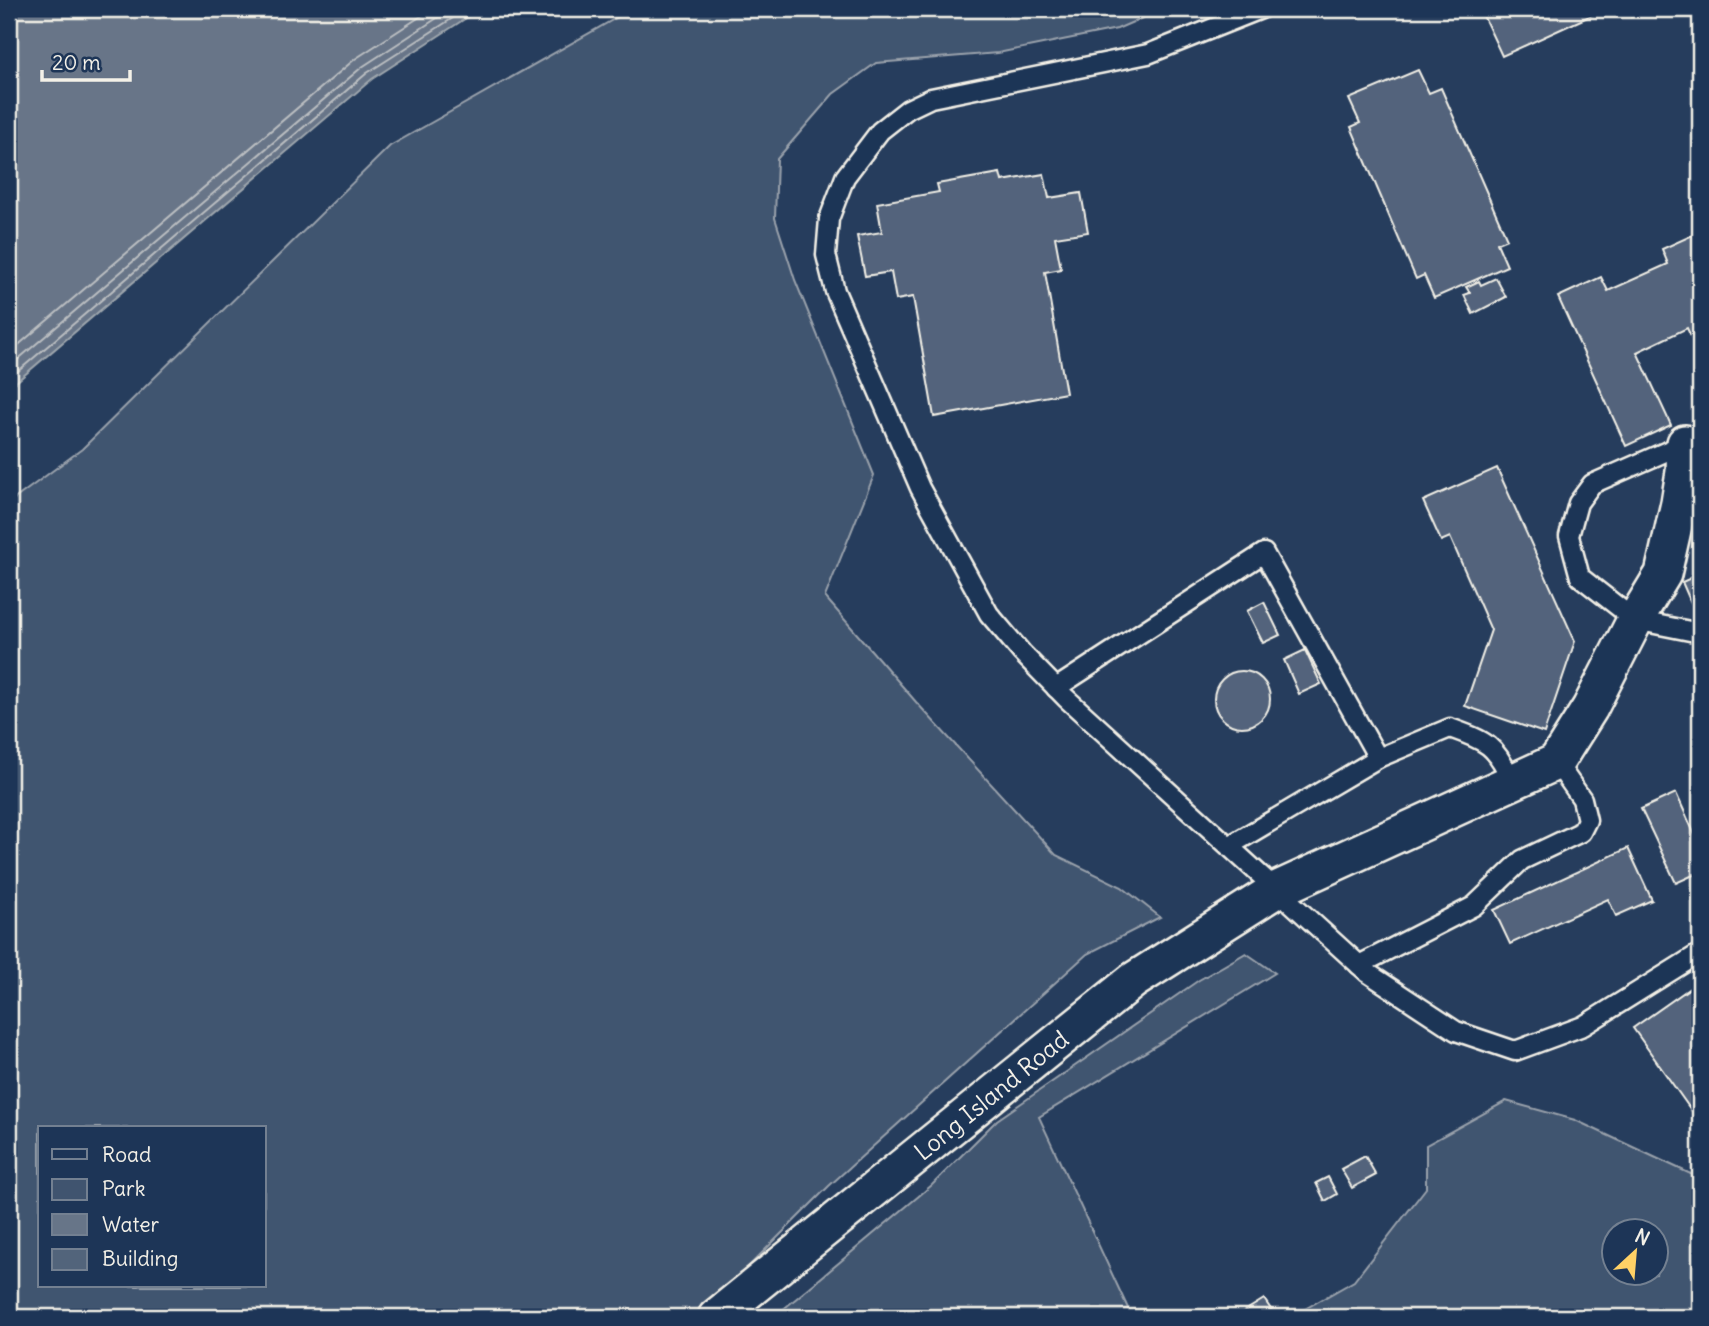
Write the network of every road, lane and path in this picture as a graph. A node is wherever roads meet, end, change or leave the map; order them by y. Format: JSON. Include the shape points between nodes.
{"nodes":[{"id":1,"x":1261,"y":9,"type":"edge"},
{"id":2,"x":1693,"y":439,"type":"edge"},
{"id":3,"x":1634,"y":620,"type":"junction"},
{"id":4,"x":1700,"y":633,"type":"edge"},
{"id":5,"x":1056,"y":688,"type":"junction"},
{"id":6,"x":1378,"y":758,"type":"junction"},
{"id":7,"x":1556,"y":762,"type":"junction"},
{"id":8,"x":1513,"y":783,"type":"junction"},
{"id":9,"x":1228,"y":846,"type":"junction"},
{"id":10,"x":1276,"y":890,"type":"junction"},
{"id":11,"x":1700,"y":953,"type":"edge"},
{"id":12,"x":1359,"y":965,"type":"junction"},
{"id":13,"x":716,"y":1317,"type":"edge"}],
"edges":[{"from":1,"to":5,"type":"lane","via":[[1148,54],[932,98],[880,131],[845,177],[829,219],[826,256],[835,291],[920,488],[989,614]]},
{"from":2,"to":3,"type":"street","via":[[1662,574]]},
{"from":2,"to":3,"type":"lane","via":[[1592,484],[1578,503],[1569,536],[1580,577]]},
{"from":3,"to":4,"type":"lane"},
{"from":3,"to":7,"type":"street","via":[[1590,708]]},
{"from":5,"to":6,"type":"lane","via":[[1265,553]]},
{"from":5,"to":9,"type":"lane"},
{"from":6,"to":8,"type":"lane","via":[[1450,728],[1484,741],[1503,761]]},
{"from":6,"to":9,"type":"lane"},
{"from":7,"to":8,"type":"street","name":"Long Island Road"},
{"from":7,"to":12,"type":"lane","via":[[1582,799],[1587,820],[1581,832],[1522,860],[1474,906]]},
{"from":8,"to":10,"type":"street","name":"Long Island Road"},
{"from":9,"to":10,"type":"lane"},
{"from":10,"to":12,"type":"lane"},
{"from":10,"to":13,"type":"street","name":"Long Island Road","via":[[1134,981]]},
{"from":11,"to":12,"type":"lane","via":[[1583,1026],[1515,1051],[1456,1031]]}]}
